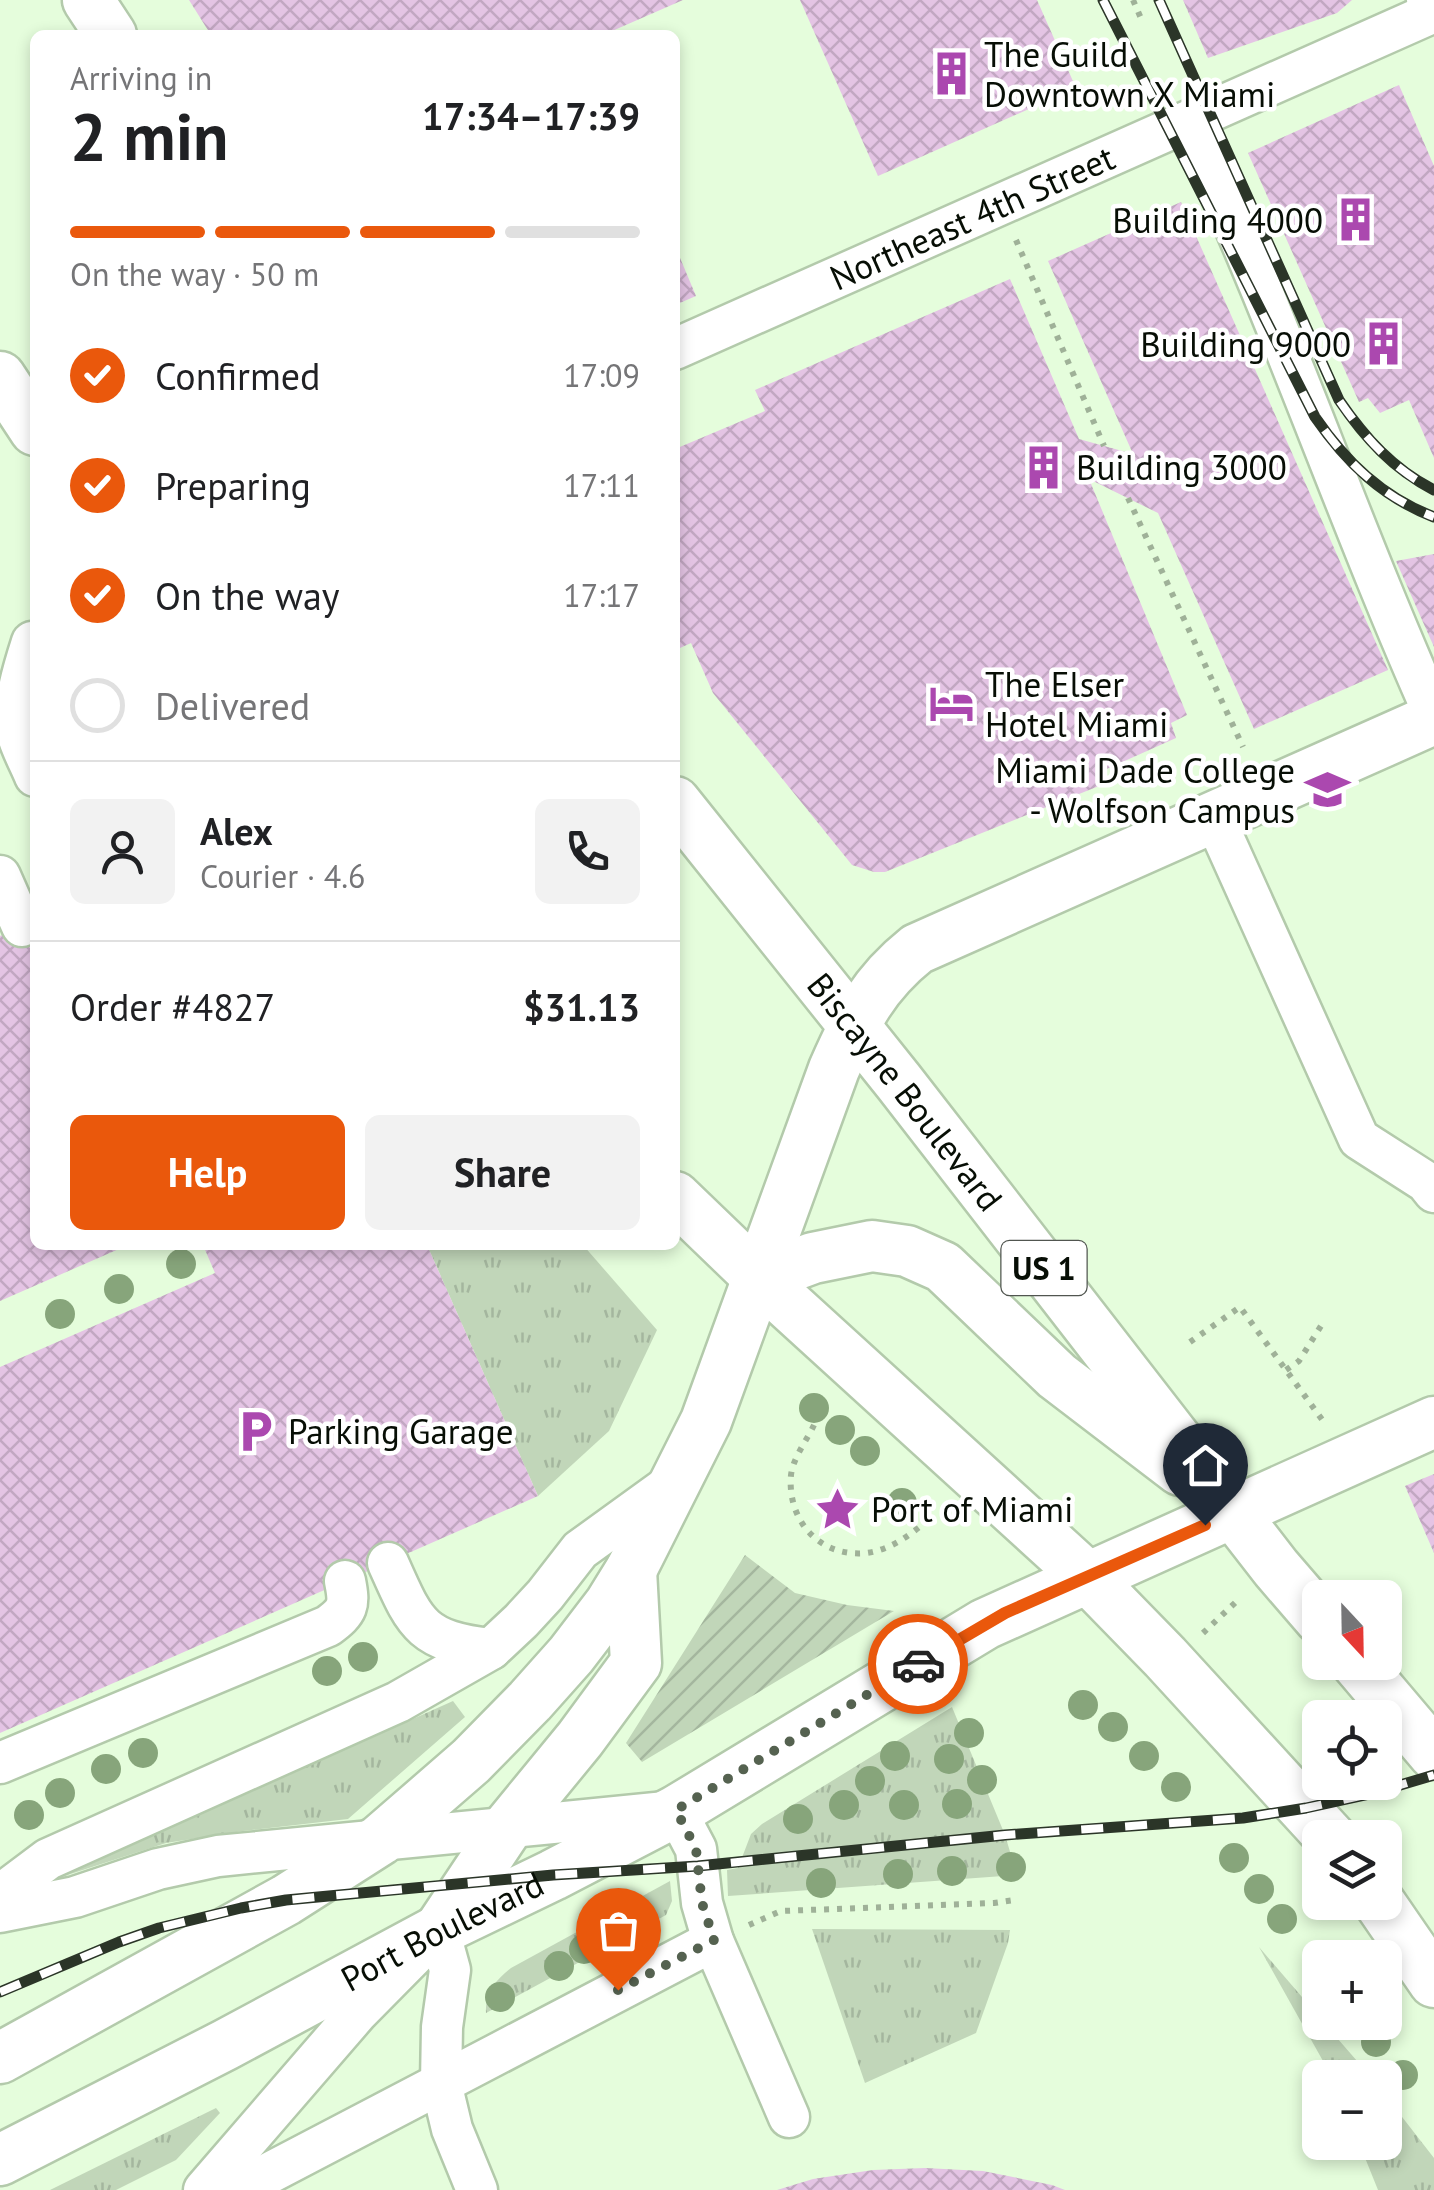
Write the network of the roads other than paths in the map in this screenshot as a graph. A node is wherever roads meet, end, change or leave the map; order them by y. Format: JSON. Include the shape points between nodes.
{"nodes":[{"id":1,"x":88,"y":0,"type":"edge"},
{"id":2,"x":1433,"y":6,"type":"edge"},
{"id":3,"x":108,"y":30,"type":"edge"},
{"id":4,"x":1188,"y":122,"type":"junction"},
{"id":5,"x":680,"y":346,"type":"edge"},
{"id":6,"x":0,"y":377,"type":"edge"},
{"id":7,"x":30,"y":422,"type":"edge"},
{"id":8,"x":22,"y":642,"type":"edge"},
{"id":9,"x":1434,"y":716,"type":"edge"},
{"id":10,"x":30,"y":764,"type":"edge"},
{"id":11,"x":680,"y":808,"type":"edge"},
{"id":12,"x":1214,"y":817,"type":"junction"},
{"id":13,"x":0,"y":876,"type":"edge"},
{"id":14,"x":22,"y":926,"type":"dead end"},
{"id":15,"x":854,"y":1025,"type":"junction"},
{"id":16,"x":1434,"y":1192,"type":"edge"},
{"id":17,"x":680,"y":1202,"type":"edge"},
{"id":18,"x":759,"y":1278,"type":"junction"},
{"id":19,"x":1434,"y":1422,"type":"edge"},
{"id":20,"x":674,"y":1482,"type":"junction"},
{"id":21,"x":1235,"y":1512,"type":"junction"},
{"id":22,"x":388,"y":1562,"type":"dead end"},
{"id":23,"x":630,"y":1570,"type":"junction"},
{"id":24,"x":1086,"y":1576,"type":"junction"},
{"id":25,"x":345,"y":1581,"type":"dead end"},
{"id":26,"x":1302,"y":1598,"type":"edge"},
{"id":27,"x":491,"y":1649,"type":"junction"},
{"id":28,"x":1371,"y":1680,"type":"edge"},
{"id":29,"x":1434,"y":1754,"type":"edge"},
{"id":30,"x":0,"y":1763,"type":"edge"},
{"id":31,"x":676,"y":1810,"type":"junction"},
{"id":32,"x":1314,"y":1820,"type":"edge"},
{"id":33,"x":507,"y":1828,"type":"junction"},
{"id":34,"x":380,"y":1840,"type":"junction"},
{"id":35,"x":0,"y":1894,"type":"edge"},
{"id":36,"x":0,"y":1912,"type":"edge"},
{"id":37,"x":1391,"y":1920,"type":"edge"},
{"id":38,"x":440,"y":1930,"type":"junction"},
{"id":39,"x":714,"y":1940,"type":"junction"},
{"id":40,"x":1434,"y":1982,"type":"edge"},
{"id":41,"x":0,"y":2058,"type":"edge"},
{"id":42,"x":441,"y":2083,"type":"junction"},
{"id":43,"x":788,"y":2117,"type":"dead end"},
{"id":44,"x":0,"y":2160,"type":"edge"},
{"id":45,"x":204,"y":2190,"type":"edge"},
{"id":46,"x":237,"y":2190,"type":"edge"},
{"id":47,"x":477,"y":2190,"type":"edge"}],
"edges":[{"from":1,"to":3,"type":"main road"},
{"from":2,"to":4,"type":"street","name":"Northeast 4th Street"},
{"from":4,"to":5,"type":"street","name":"Northeast 4th Street"},
{"from":4,"to":9,"type":"street"},
{"from":6,"to":7,"type":"main road"},
{"from":8,"to":10,"type":"street","via":[[18,735]]},
{"from":9,"to":12,"type":"main road"},
{"from":11,"to":15,"type":"main road","name":"Biscayne Boulevard","number":"US 1"},
{"from":12,"to":15,"type":"main road","via":[[917,949],[878,985]]},
{"from":12,"to":16,"type":"street","via":[[1359,1140]]},
{"from":13,"to":14,"type":"street"},
{"from":15,"to":18,"type":"main road"},
{"from":15,"to":21,"type":"main road","name":"Biscayne Boulevard","number":"US 1"},
{"from":17,"to":18,"type":"main road"},
{"from":18,"to":20,"type":"main road","via":[[706,1421]]},
{"from":18,"to":21,"type":"main road","via":[[872,1246],[943,1267],[1057,1376]]},
{"from":18,"to":24,"type":"main road"},
{"from":19,"to":21,"type":"main road","name":"Port Boulevard"},
{"from":20,"to":23,"type":"main road"},
{"from":20,"to":27,"type":"street","via":[[580,1550]]},
{"from":21,"to":24,"type":"main road","name":"Port Boulevard"},
{"from":21,"to":26,"type":"main road","name":"Biscayne Boulevard","number":"US 1"},
{"from":22,"to":27,"type":"street","via":[[427,1631]]},
{"from":23,"to":33,"type":"main road","via":[[636,1663]]},
{"from":23,"to":34,"type":"main road","via":[[530,1701]]},
{"from":24,"to":31,"type":"main road","name":"Port Boulevard","via":[[985,1624]]},
{"from":24,"to":32,"type":"main road"},
{"from":25,"to":30,"type":"street","via":[[349,1601],[328,1626]]},
{"from":27,"to":35,"type":"street","via":[[398,1702],[48,1859]]},
{"from":28,"to":29,"type":"main road"},
{"from":31,"to":33,"type":"street"},
{"from":31,"to":38,"type":"main road","name":"Port Boulevard"},
{"from":31,"to":39,"type":"street","via":[[696,1849]]},
{"from":33,"to":34,"type":"street"},
{"from":33,"to":38,"type":"main road"},
{"from":34,"to":36,"type":"street","via":[[189,1861],[75,1897]]},
{"from":34,"to":41,"type":"main road","via":[[286,1900]]},
{"from":37,"to":40,"type":"main road"},
{"from":38,"to":42,"type":"street","via":[[450,1970]]},
{"from":38,"to":44,"type":"main road","name":"Port Boulevard"},
{"from":38,"to":45,"type":"street","via":[[357,2013]]},
{"from":39,"to":42,"type":"street"},
{"from":39,"to":43,"type":"street"},
{"from":42,"to":46,"type":"street"},
{"from":42,"to":47,"type":"street"}]}
